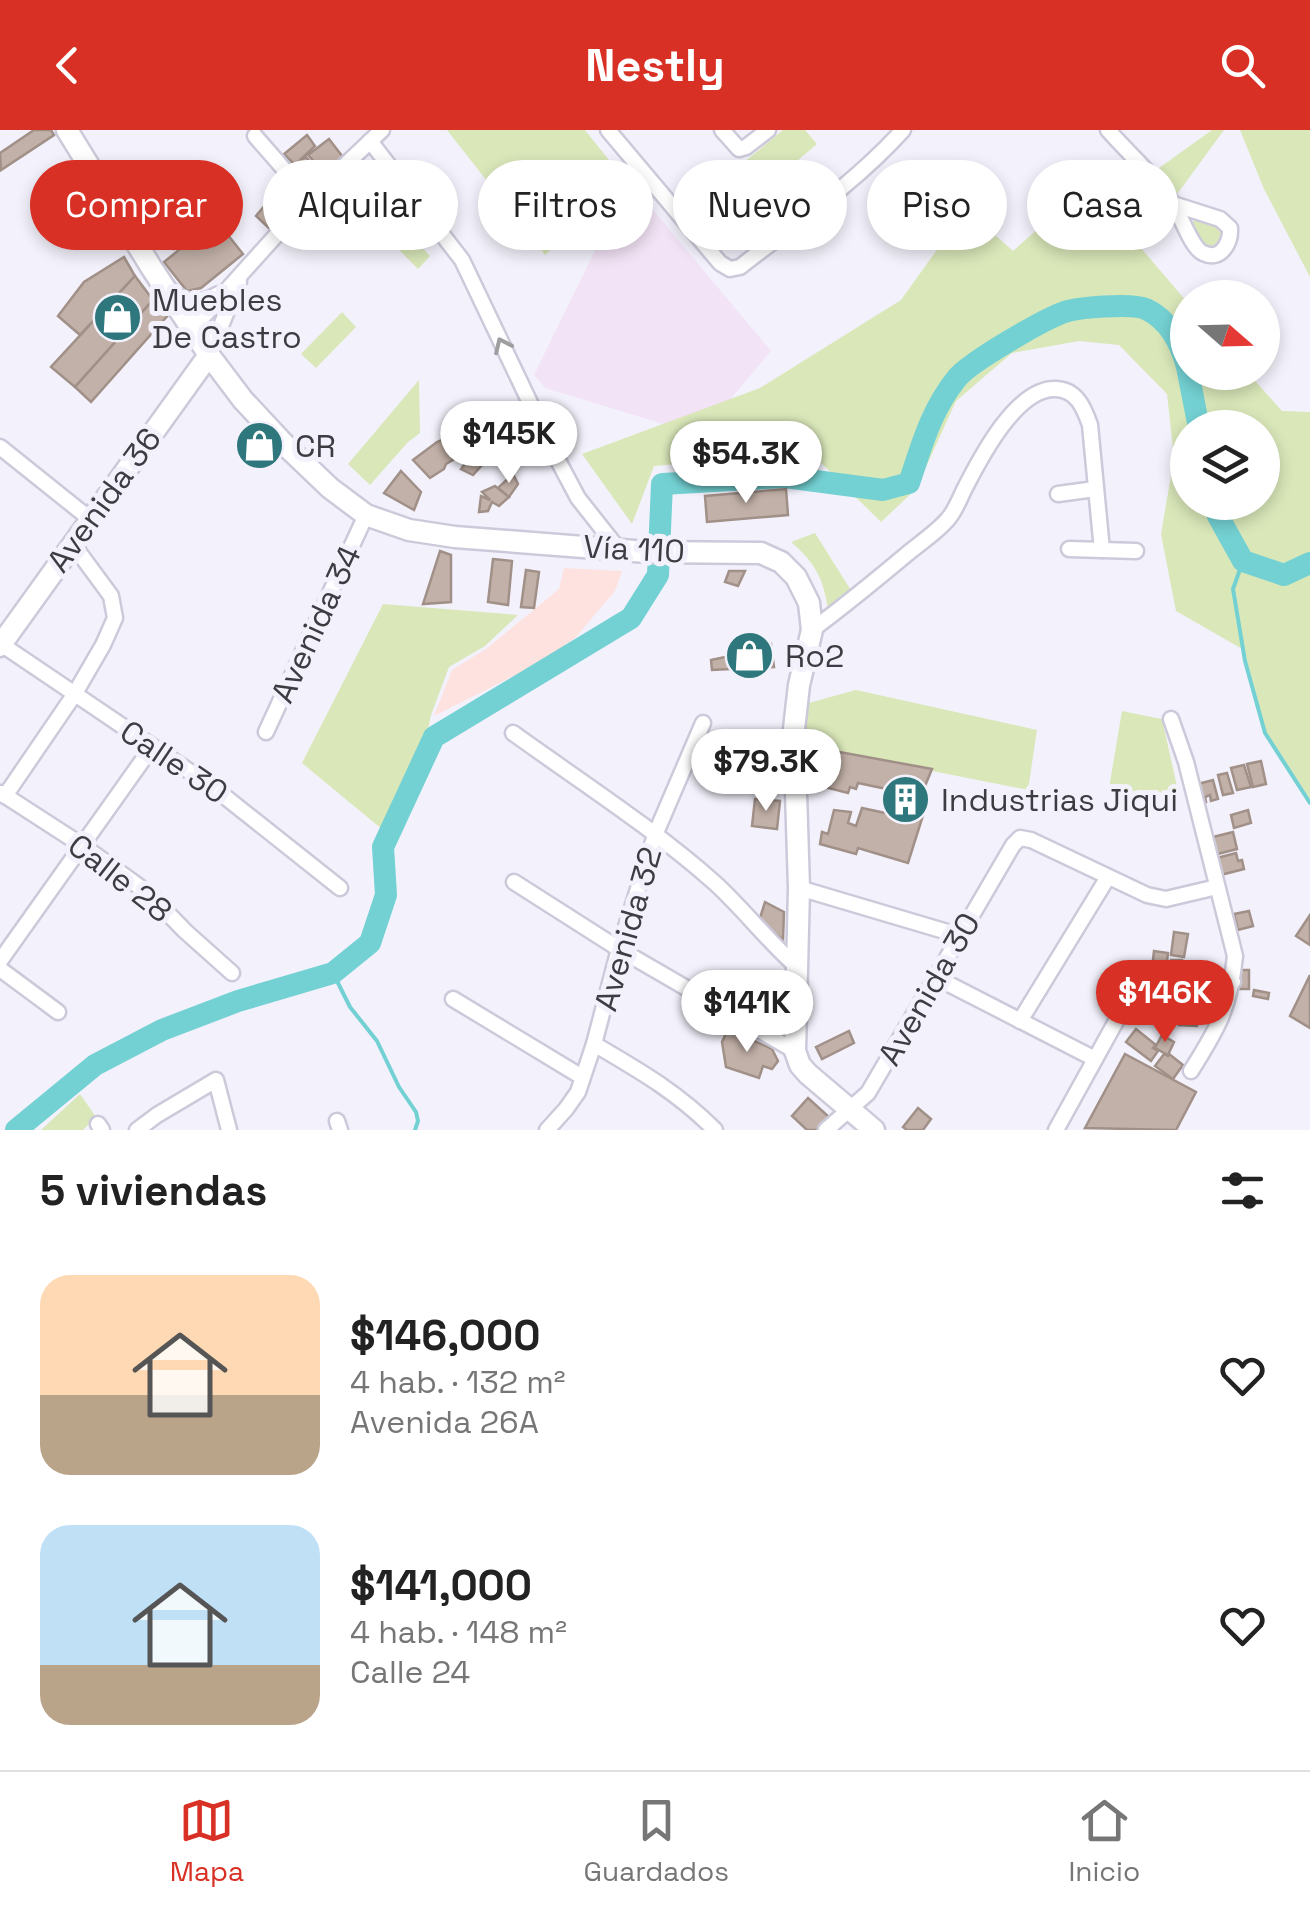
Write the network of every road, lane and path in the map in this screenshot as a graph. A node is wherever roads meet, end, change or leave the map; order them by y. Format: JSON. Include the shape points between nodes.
{"nodes":[{"id":1,"x":67,"y":130,"type":"edge"},
{"id":2,"x":382,"y":130,"type":"edge"},
{"id":3,"x":608,"y":130,"type":"edge"},
{"id":4,"x":722,"y":130,"type":"edge"},
{"id":5,"x":768,"y":130,"type":"edge"},
{"id":6,"x":903,"y":130,"type":"edge"},
{"id":7,"x":1108,"y":130,"type":"edge"},
{"id":8,"x":255,"y":136,"type":"dead end"},
{"id":9,"x":370,"y":141,"type":"junction"},
{"id":10,"x":276,"y":160,"type":"edge"},
{"id":11,"x":350,"y":160,"type":"edge"},
{"id":12,"x":1134,"y":160,"type":"edge"},
{"id":13,"x":264,"y":250,"type":"edge"},
{"id":14,"x":245,"y":271,"type":"junction"},
{"id":15,"x":167,"y":290,"type":"junction"},
{"id":16,"x":219,"y":297,"type":"junction"},
{"id":17,"x":192,"y":329,"type":"junction"},
{"id":18,"x":209,"y":356,"type":"junction"},
{"id":19,"x":0,"y":448,"type":"edge"},
{"id":20,"x":1095,"y":490,"type":"junction"},
{"id":21,"x":1058,"y":494,"type":"dead end"},
{"id":22,"x":366,"y":515,"type":"junction"},
{"id":23,"x":90,"y":519,"type":"junction"},
{"id":24,"x":72,"y":543,"type":"junction"},
{"id":25,"x":1069,"y":549,"type":"dead end"},
{"id":26,"x":620,"y":550,"type":"junction"},
{"id":27,"x":1102,"y":550,"type":"junction"},
{"id":28,"x":1136,"y":551,"type":"dead end"},
{"id":29,"x":812,"y":630,"type":"junction"},
{"id":30,"x":0,"y":645,"type":"edge"},
{"id":31,"x":74,"y":696,"type":"junction"},
{"id":32,"x":1171,"y":719,"type":"dead end"},
{"id":33,"x":703,"y":723,"type":"dead end"},
{"id":34,"x":266,"y":732,"type":"dead end"},
{"id":35,"x":513,"y":732,"type":"dead end"},
{"id":36,"x":152,"y":747,"type":"junction"},
{"id":37,"x":2,"y":794,"type":"edge"},
{"id":38,"x":655,"y":835,"type":"junction"},
{"id":39,"x":83,"y":846,"type":"junction"},
{"id":40,"x":1108,"y":877,"type":"junction"},
{"id":41,"x":514,"y":882,"type":"dead end"},
{"id":42,"x":1217,"y":887,"type":"junction"},
{"id":43,"x":340,"y":888,"type":"dead end"},
{"id":44,"x":798,"y":888,"type":"junction"},
{"id":45,"x":960,"y":936,"type":"junction"},
{"id":46,"x":620,"y":949,"type":"junction"},
{"id":47,"x":0,"y":960,"type":"edge"},
{"id":48,"x":796,"y":966,"type":"junction"},
{"id":49,"x":0,"y":969,"type":"edge"},
{"id":50,"x":232,"y":973,"type":"dead end"},
{"id":51,"x":937,"y":978,"type":"junction"},
{"id":52,"x":1232,"y":982,"type":"junction"},
{"id":53,"x":452,"y":998,"type":"dead end"},
{"id":54,"x":58,"y":1012,"type":"dead end"},
{"id":55,"x":1020,"y":1021,"type":"junction"},
{"id":56,"x":594,"y":1044,"type":"junction"},
{"id":57,"x":794,"y":1050,"type":"junction"},
{"id":58,"x":1095,"y":1059,"type":"junction"},
{"id":59,"x":1191,"y":1071,"type":"dead end"},
{"id":60,"x":582,"y":1078,"type":"junction"},
{"id":61,"x":848,"y":1108,"type":"junction"},
{"id":62,"x":137,"y":1130,"type":"edge"},
{"id":63,"x":229,"y":1130,"type":"edge"},
{"id":64,"x":547,"y":1130,"type":"edge"},
{"id":65,"x":715,"y":1130,"type":"edge"},
{"id":66,"x":826,"y":1130,"type":"edge"},
{"id":67,"x":874,"y":1130,"type":"edge"},
{"id":68,"x":1056,"y":1130,"type":"edge"}],
"edges":[{"from":1,"to":15,"type":"main road","name":"Vía 110"},
{"from":2,"to":9,"type":"street"},
{"from":3,"to":6,"type":"street","via":[[730,269],[839,190]]},
{"from":4,"to":5,"type":"street","via":[[739,149]]},
{"from":7,"to":12,"type":"street"},
{"from":8,"to":10,"type":"street"},
{"from":9,"to":11,"type":"street"},
{"from":26,"to":9,"type":"street","one_way":true,"via":[[578,498],[462,260]]},
{"from":13,"to":14,"type":"street"},
{"from":14,"to":16,"type":"street"},
{"from":14,"to":18,"type":"street"},
{"from":15,"to":16,"type":"main road","via":[[197,306]]},
{"from":15,"to":17,"type":"main road","name":"Vía 110"},
{"from":16,"to":17,"type":"street"},
{"from":17,"to":18,"type":"main road","name":"Vía 110"},
{"from":18,"to":22,"type":"main road","name":"Vía 110","via":[[286,446]]},
{"from":18,"to":23,"type":"main road","name":"Avenida 36"},
{"from":19,"to":23,"type":"street"},
{"from":20,"to":21,"type":"street"},
{"from":20,"to":27,"type":"street"},
{"from":20,"to":29,"type":"street","via":[[1084,409],[1060,389],[1037,394],[1003,424],[948,520]]},
{"from":22,"to":26,"type":"main road","name":"Vía 110","via":[[455,537]]},
{"from":22,"to":34,"type":"street","name":"Avenida 34"},
{"from":23,"to":24,"type":"main road","name":"Avenida 36"},
{"from":24,"to":30,"type":"main road","name":"Avenida 36"},
{"from":24,"to":31,"type":"street","via":[[111,596],[114,618]]},
{"from":25,"to":27,"type":"street"},
{"from":26,"to":29,"type":"main road","name":"Vía 110","via":[[761,553],[796,577]]},
{"from":27,"to":28,"type":"street"},
{"from":29,"to":44,"type":"main road","name":"Vía 110","via":[[794,729]]},
{"from":30,"to":31,"type":"street","name":"Calle 30"},
{"from":31,"to":36,"type":"street","name":"Calle 30"},
{"from":31,"to":37,"type":"street"},
{"from":32,"to":42,"type":"street"},
{"from":33,"to":38,"type":"street","name":"Avenida 32"},
{"from":35,"to":38,"type":"street"},
{"from":36,"to":39,"type":"street"},
{"from":36,"to":43,"type":"street","name":"Calle 30"},
{"from":37,"to":39,"type":"street","name":"Calle 28"},
{"from":38,"to":46,"type":"street","name":"Avenida 32"},
{"from":38,"to":48,"type":"street","via":[[718,886]]},
{"from":39,"to":47,"type":"street"},
{"from":39,"to":50,"type":"street","name":"Calle 28","via":[[148,894]]},
{"from":40,"to":42,"type":"street","via":[[1166,899]]},
{"from":40,"to":45,"type":"street","name":"Avenida 30","via":[[1020,838]]},
{"from":40,"to":55,"type":"street"},
{"from":41,"to":46,"type":"street"},
{"from":42,"to":52,"type":"street","via":[[1235,956]]},
{"from":44,"to":45,"type":"street"},
{"from":44,"to":48,"type":"main road","name":"Vía 110"},
{"from":45,"to":51,"type":"street","name":"Avenida 30"},
{"from":46,"to":56,"type":"street","name":"Avenida 32"},
{"from":46,"to":57,"type":"street"},
{"from":48,"to":57,"type":"main road","name":"Vía 110"},
{"from":49,"to":54,"type":"street"},
{"from":51,"to":55,"type":"street"},
{"from":51,"to":61,"type":"street","name":"Avenida 30","via":[[868,1092]]},
{"from":52,"to":58,"type":"street","via":[[1148,972]]},
{"from":52,"to":59,"type":"street","via":[[1226,1009]]},
{"from":53,"to":60,"type":"street"},
{"from":55,"to":58,"type":"street"},
{"from":56,"to":60,"type":"street","name":"Avenida 32"},
{"from":56,"to":65,"type":"street","via":[[661,1084]]},
{"from":57,"to":61,"type":"main road","via":[[808,1074]]},
{"from":58,"to":68,"type":"street"},
{"from":60,"to":64,"type":"street","name":"Avenida 32"},
{"from":61,"to":66,"type":"street","name":"Avenida 30"},
{"from":61,"to":67,"type":"main road"},
{"from":62,"to":63,"type":"street","via":[[216,1080]]}]}
